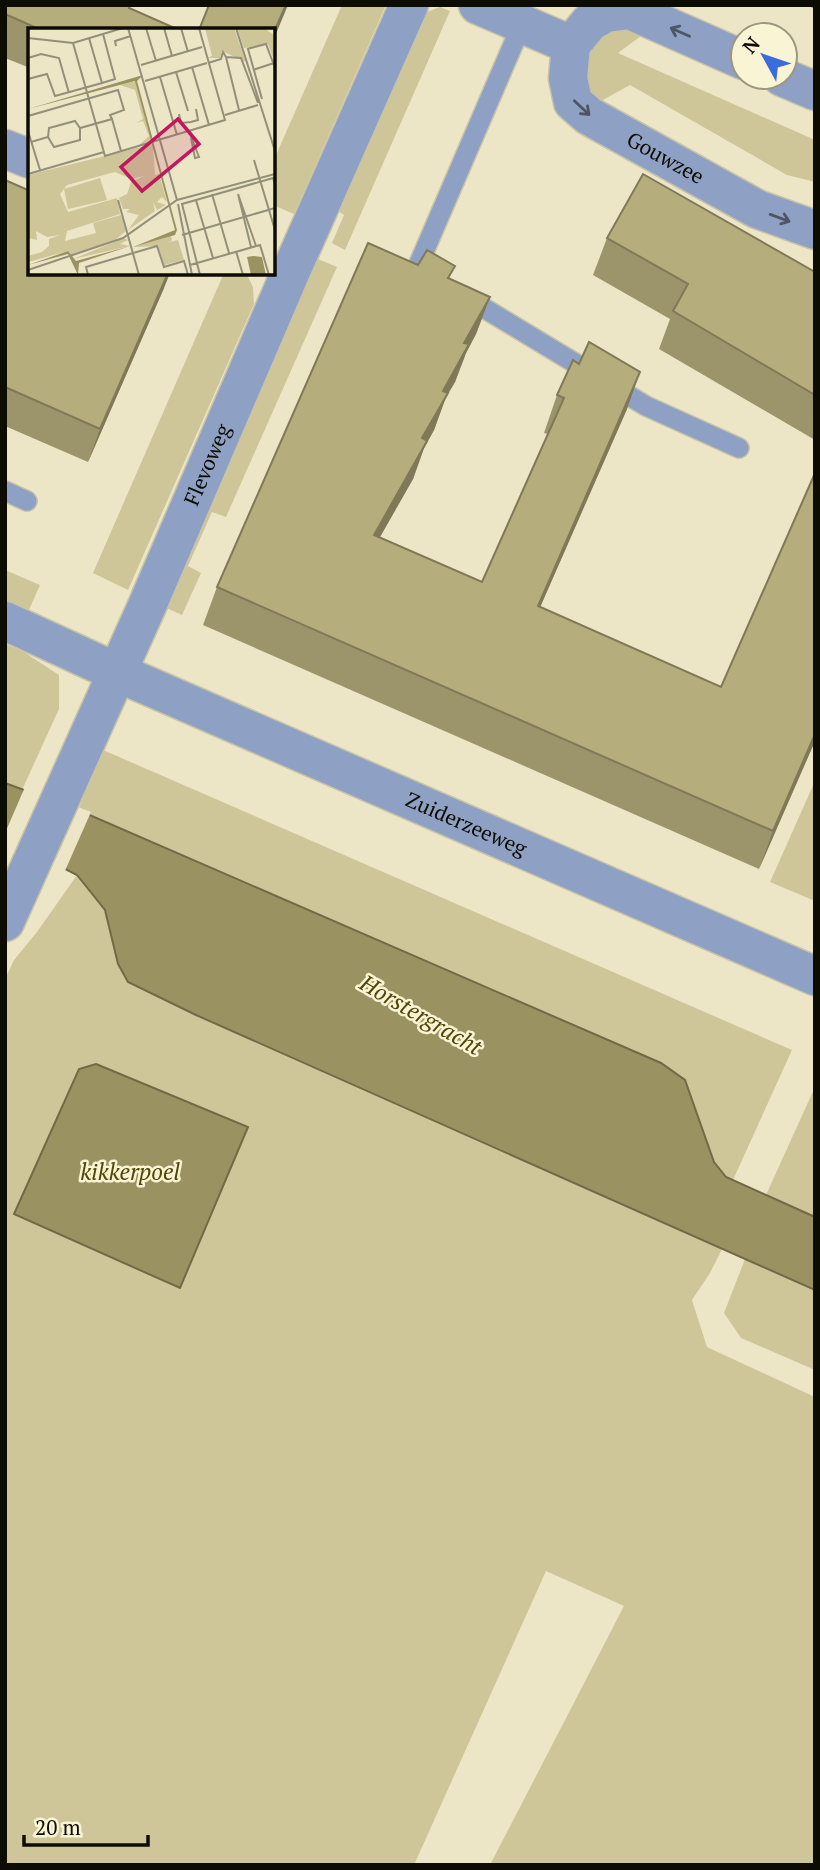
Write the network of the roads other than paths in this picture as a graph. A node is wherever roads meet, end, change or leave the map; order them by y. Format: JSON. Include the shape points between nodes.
{"nodes":[{"id":1,"x":409,"y":5,"type":"edge"},
{"id":2,"x":478,"y":5,"type":"edge"},
{"id":3,"x":522,"y":24,"type":"junction"},
{"id":4,"x":571,"y":45,"type":"junction"},
{"id":5,"x":729,"y":54,"type":"edge"},
{"id":6,"x":5,"y":149,"type":"edge"},
{"id":7,"x":28,"y":158,"type":"edge"},
{"id":8,"x":815,"y":230,"type":"edge"},
{"id":9,"x":282,"y":267,"type":"edge"},
{"id":10,"x":739,"y":449,"type":"dead end"},
{"id":11,"x":5,"y":491,"type":"edge"},
{"id":12,"x":27,"y":501,"type":"dead end"},
{"id":13,"x":5,"y":621,"type":"edge"},
{"id":14,"x":116,"y":672,"type":"junction"},
{"id":15,"x":5,"y":922,"type":"edge"},
{"id":16,"x":815,"y":976,"type":"edge"}],
"edges":[{"from":1,"to":9,"type":"street","name":"Flevoweg"},
{"from":2,"to":3,"type":"street"},
{"from":3,"to":4,"type":"street"},
{"from":3,"to":10,"type":"lane","via":[[417,268],[646,405]]},
{"from":5,"to":4,"type":"street","one_way":true,"via":[[630,10],[598,17]]},
{"from":4,"to":8,"type":"street","name":"Gouwzee","one_way":true,"via":[[568,78],[573,102],[589,116],[757,209]]},
{"from":6,"to":7,"type":"street"},
{"from":9,"to":14,"type":"street","name":"Flevoweg","via":[[144,614]]},
{"from":11,"to":12,"type":"lane"},
{"from":13,"to":14,"type":"street","name":"Zuiderzeeweg"},
{"from":14,"to":15,"type":"street","name":"Flevoweg"},
{"from":14,"to":16,"type":"street","name":"Zuiderzeeweg"}]}
